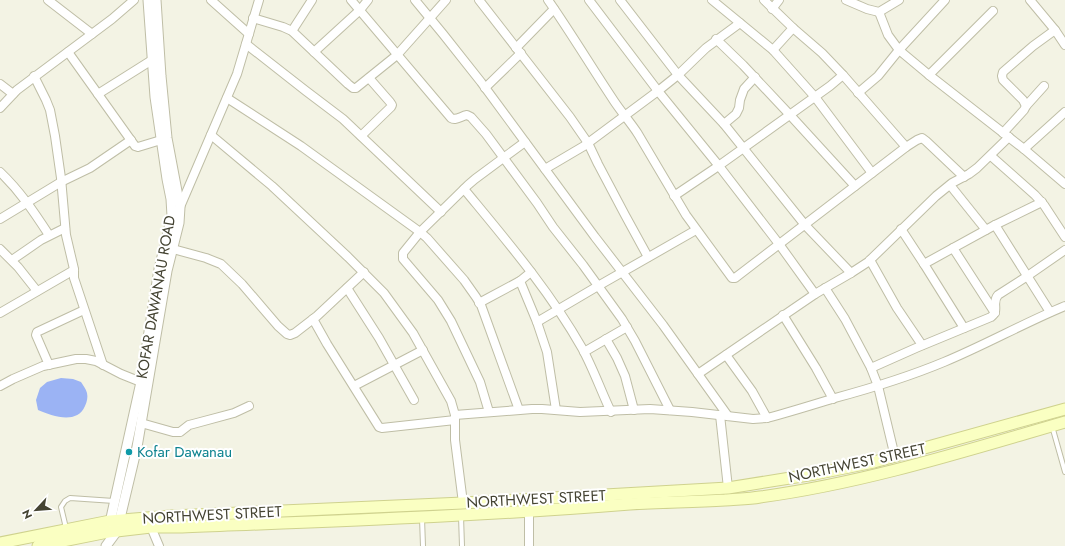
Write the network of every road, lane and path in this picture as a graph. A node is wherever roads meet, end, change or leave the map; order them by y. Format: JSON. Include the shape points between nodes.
{"nodes":[{"id":1,"x":48,"y":0,"type":"edge"},
{"id":2,"x":134,"y":0,"type":"edge"},
{"id":3,"x":148,"y":0,"type":"edge"},
{"id":4,"x":156,"y":0,"type":"edge"},
{"id":5,"x":211,"y":0,"type":"edge"},
{"id":6,"x":259,"y":0,"type":"edge"},
{"id":7,"x":312,"y":0,"type":"edge"},
{"id":8,"x":351,"y":0,"type":"edge"},
{"id":9,"x":368,"y":0,"type":"edge"},
{"id":10,"x":415,"y":0,"type":"edge"},
{"id":11,"x":446,"y":0,"type":"edge"},
{"id":12,"x":479,"y":0,"type":"edge"},
{"id":13,"x":548,"y":0,"type":"edge"},
{"id":14,"x":589,"y":0,"type":"edge"},
{"id":15,"x":620,"y":0,"type":"edge"},
{"id":16,"x":712,"y":0,"type":"edge"},
{"id":17,"x":764,"y":0,"type":"edge"},
{"id":18,"x":779,"y":0,"type":"edge"},
{"id":19,"x":846,"y":0,"type":"edge"},
{"id":20,"x":898,"y":0,"type":"edge"},
{"id":21,"x":1030,"y":0,"type":"edge"},
{"id":22,"x":942,"y":1,"type":"edge"},
{"id":23,"x":554,"y":9,"type":"junction"},
{"id":24,"x":772,"y":9,"type":"junction"},
{"id":25,"x":360,"y":10,"type":"junction"},
{"id":26,"x":993,"y":10,"type":"dead end"},
{"id":27,"x":878,"y":12,"type":"junction"},
{"id":28,"x":253,"y":18,"type":"junction"},
{"id":29,"x":430,"y":18,"type":"junction"},
{"id":30,"x":740,"y":22,"type":"junction"},
{"id":31,"x":792,"y":28,"type":"junction"},
{"id":32,"x":1055,"y":30,"type":"junction"},
{"id":33,"x":292,"y":31,"type":"junction"},
{"id":34,"x":92,"y":34,"type":"junction"},
{"id":35,"x":249,"y":34,"type":"junction"},
{"id":36,"x":716,"y":39,"type":"junction"},
{"id":37,"x":246,"y":44,"type":"junction"},
{"id":38,"x":1065,"y":45,"type":"edge"},
{"id":39,"x":519,"y":50,"type":"junction"},
{"id":40,"x":773,"y":50,"type":"junction"},
{"id":41,"x":899,"y":50,"type":"junction"},
{"id":42,"x":68,"y":52,"type":"junction"},
{"id":43,"x":314,"y":52,"type":"junction"},
{"id":44,"x":397,"y":54,"type":"junction"},
{"id":45,"x":152,"y":60,"type":"junction"},
{"id":46,"x":678,"y":74,"type":"junction"},
{"id":47,"x":843,"y":75,"type":"junction"},
{"id":48,"x":929,"y":75,"type":"junction"},
{"id":49,"x":34,"y":76,"type":"junction"},
{"id":50,"x":755,"y":77,"type":"junction"},
{"id":51,"x":369,"y":78,"type":"junction"},
{"id":52,"x":0,"y":84,"type":"edge"},
{"id":53,"x":1044,"y":86,"type":"dead end"},
{"id":54,"x":485,"y":88,"type":"junction"},
{"id":55,"x":658,"y":91,"type":"junction"},
{"id":56,"x":858,"y":93,"type":"junction"},
{"id":57,"x":13,"y":94,"type":"junction"},
{"id":58,"x":98,"y":94,"type":"junction"},
{"id":59,"x":815,"y":97,"type":"junction"},
{"id":60,"x":227,"y":98,"type":"junction"},
{"id":61,"x":1026,"y":106,"type":"junction"},
{"id":62,"x":0,"y":108,"type":"edge"},
{"id":63,"x":1065,"y":112,"type":"edge"},
{"id":64,"x":790,"y":115,"type":"junction"},
{"id":65,"x":625,"y":116,"type":"junction"},
{"id":66,"x":724,"y":124,"type":"junction"},
{"id":67,"x":211,"y":135,"type":"junction"},
{"id":68,"x":1006,"y":135,"type":"junction"},
{"id":69,"x":361,"y":136,"type":"junction"},
{"id":70,"x":131,"y":140,"type":"junction"},
{"id":71,"x":161,"y":140,"type":"junction"},
{"id":72,"x":525,"y":142,"type":"junction"},
{"id":73,"x":588,"y":143,"type":"junction"},
{"id":74,"x":906,"y":147,"type":"junction"},
{"id":75,"x":744,"y":148,"type":"junction"},
{"id":76,"x":1024,"y":149,"type":"junction"},
{"id":77,"x":991,"y":156,"type":"junction"},
{"id":78,"x":504,"y":158,"type":"junction"},
{"id":79,"x":719,"y":166,"type":"junction"},
{"id":80,"x":545,"y":169,"type":"junction"},
{"id":81,"x":0,"y":172,"type":"edge"},
{"id":82,"x":872,"y":173,"type":"junction"},
{"id":83,"x":964,"y":177,"type":"junction"},
{"id":84,"x":61,"y":182,"type":"junction"},
{"id":85,"x":1065,"y":184,"type":"edge"},
{"id":86,"x":950,"y":185,"type":"junction"},
{"id":87,"x":855,"y":186,"type":"junction"},
{"id":88,"x":464,"y":189,"type":"junction"},
{"id":89,"x":674,"y":196,"type":"junction"},
{"id":90,"x":27,"y":202,"type":"junction"},
{"id":91,"x":1042,"y":202,"type":"junction"},
{"id":92,"x":180,"y":207,"type":"junction"},
{"id":93,"x":441,"y":212,"type":"junction"},
{"id":94,"x":0,"y":219,"type":"edge"},
{"id":95,"x":805,"y":225,"type":"junction"},
{"id":96,"x":995,"y":225,"type":"junction"},
{"id":97,"x":65,"y":228,"type":"junction"},
{"id":98,"x":901,"y":229,"type":"junction"},
{"id":99,"x":696,"y":230,"type":"junction"},
{"id":100,"x":986,"y":230,"type":"junction"},
{"id":101,"x":420,"y":232,"type":"junction"},
{"id":102,"x":49,"y":235,"type":"junction"},
{"id":103,"x":1065,"y":237,"type":"edge"},
{"id":104,"x":779,"y":244,"type":"junction"},
{"id":105,"x":953,"y":248,"type":"junction"},
{"id":106,"x":0,"y":249,"type":"edge"},
{"id":107,"x":172,"y":249,"type":"junction"},
{"id":108,"x":1065,"y":250,"type":"edge"},
{"id":109,"x":648,"y":257,"type":"junction"},
{"id":110,"x":12,"y":260,"type":"junction"},
{"id":111,"x":870,"y":260,"type":"junction"},
{"id":112,"x":924,"y":264,"type":"junction"},
{"id":113,"x":74,"y":270,"type":"junction"},
{"id":114,"x":163,"y":270,"type":"junction"},
{"id":115,"x":364,"y":272,"type":"junction"},
{"id":116,"x":532,"y":272,"type":"junction"},
{"id":117,"x":622,"y":272,"type":"junction"},
{"id":118,"x":851,"y":273,"type":"junction"},
{"id":119,"x":1028,"y":276,"type":"junction"},
{"id":120,"x":520,"y":280,"type":"junction"},
{"id":121,"x":598,"y":286,"type":"junction"},
{"id":122,"x":347,"y":288,"type":"junction"},
{"id":123,"x":825,"y":288,"type":"junction"},
{"id":124,"x":36,"y":291,"type":"junction"},
{"id":125,"x":815,"y":294,"type":"junction"},
{"id":126,"x":479,"y":303,"type":"junction"},
{"id":127,"x":1065,"y":306,"type":"edge"},
{"id":128,"x":84,"y":310,"type":"junction"},
{"id":129,"x":558,"y":310,"type":"junction"},
{"id":130,"x":1,"y":312,"type":"edge"},
{"id":131,"x":1050,"y":312,"type":"junction"},
{"id":132,"x":995,"y":314,"type":"junction"},
{"id":133,"x":783,"y":315,"type":"junction"},
{"id":134,"x":313,"y":319,"type":"junction"},
{"id":135,"x":537,"y":322,"type":"junction"},
{"id":136,"x":627,"y":327,"type":"junction"},
{"id":137,"x":964,"y":328,"type":"junction"},
{"id":138,"x":606,"y":339,"type":"junction"},
{"id":139,"x":922,"y":345,"type":"junction"},
{"id":140,"x":423,"y":350,"type":"junction"},
{"id":141,"x":584,"y":352,"type":"junction"},
{"id":142,"x":726,"y":355,"type":"junction"},
{"id":143,"x":49,"y":365,"type":"junction"},
{"id":144,"x":104,"y":365,"type":"junction"},
{"id":145,"x":394,"y":365,"type":"junction"},
{"id":146,"x":871,"y":368,"type":"junction"},
{"id":147,"x":698,"y":374,"type":"junction"},
{"id":148,"x":141,"y":382,"type":"junction"},
{"id":149,"x":0,"y":386,"type":"edge"},
{"id":150,"x":354,"y":386,"type":"junction"},
{"id":151,"x":878,"y":386,"type":"junction"},
{"id":152,"x":833,"y":399,"type":"junction"},
{"id":153,"x":414,"y":400,"type":"dead end"},
{"id":154,"x":249,"y":406,"type":"dead end"},
{"id":155,"x":1065,"y":409,"type":"edge"},
{"id":156,"x":519,"y":410,"type":"junction"},
{"id":157,"x":556,"y":410,"type":"junction"},
{"id":158,"x":634,"y":410,"type":"junction"},
{"id":159,"x":670,"y":410,"type":"junction"},
{"id":160,"x":489,"y":412,"type":"junction"},
{"id":161,"x":611,"y":412,"type":"junction"},
{"id":162,"x":720,"y":415,"type":"junction"},
{"id":163,"x":728,"y":416,"type":"junction"},
{"id":164,"x":455,"y":418,"type":"junction"},
{"id":165,"x":767,"y":418,"type":"junction"},
{"id":166,"x":1065,"y":422,"type":"edge"},
{"id":167,"x":141,"y":423,"type":"junction"},
{"id":168,"x":1052,"y":425,"type":"junction"},
{"id":169,"x":895,"y":457,"type":"junction"},
{"id":170,"x":1065,"y":472,"type":"edge"},
{"id":171,"x":728,"y":488,"type":"junction"},
{"id":172,"x":115,"y":501,"type":"junction"},
{"id":173,"x":462,"y":503,"type":"junction"},
{"id":174,"x":530,"y":511,"type":"junction"},
{"id":175,"x":461,"y":515,"type":"junction"},
{"id":176,"x":422,"y":517,"type":"junction"},
{"id":177,"x":151,"y":528,"type":"junction"},
{"id":178,"x":67,"y":530,"type":"junction"},
{"id":179,"x":112,"y":532,"type":"edge"},
{"id":180,"x":0,"y":543,"type":"edge"},
{"id":181,"x":38,"y":546,"type":"edge"},
{"id":182,"x":159,"y":546,"type":"edge"},
{"id":183,"x":423,"y":546,"type":"edge"},
{"id":184,"x":462,"y":546,"type":"edge"},
{"id":185,"x":529,"y":546,"type":"edge"}],
"edges":[{"from":1,"to":34,"type":"street"},
{"from":2,"to":34,"type":"street"},
{"from":3,"to":45,"type":"street","name":"KOFAR DAWANAU ROAD"},
{"from":4,"to":92,"type":"street","name":"KOFAR DAWANAU ROAD","via":[[167,138]]},
{"from":5,"to":35,"type":"street"},
{"from":6,"to":28,"type":"street"},
{"from":7,"to":33,"type":"street"},
{"from":8,"to":25,"type":"street"},
{"from":9,"to":25,"type":"street"},
{"from":10,"to":29,"type":"street"},
{"from":11,"to":29,"type":"street"},
{"from":12,"to":39,"type":"street"},
{"from":13,"to":23,"type":"street"},
{"from":14,"to":55,"type":"street"},
{"from":15,"to":46,"type":"street"},
{"from":16,"to":30,"type":"street"},
{"from":17,"to":24,"type":"street"},
{"from":18,"to":24,"type":"street"},
{"from":19,"to":27,"type":"street"},
{"from":20,"to":27,"type":"street"},
{"from":21,"to":32,"type":"street"},
{"from":22,"to":41,"type":"street"},
{"from":23,"to":39,"type":"street"},
{"from":23,"to":65,"type":"street"},
{"from":24,"to":31,"type":"street"},
{"from":25,"to":43,"type":"street"},
{"from":25,"to":44,"type":"street"},
{"from":26,"to":48,"type":"street"},
{"from":27,"to":41,"type":"street","via":[[888,35]]},
{"from":28,"to":33,"type":"street"},
{"from":28,"to":35,"type":"street"},
{"from":29,"to":44,"type":"street"},
{"from":29,"to":54,"type":"street"},
{"from":30,"to":36,"type":"street"},
{"from":30,"to":40,"type":"street"},
{"from":31,"to":40,"type":"street"},
{"from":31,"to":47,"type":"street"},
{"from":32,"to":38,"type":"street"},
{"from":32,"to":61,"type":"street","via":[[1033,46],[1002,76],[1024,100]]},
{"from":33,"to":43,"type":"street"},
{"from":34,"to":42,"type":"street"},
{"from":35,"to":37,"type":"street"},
{"from":36,"to":46,"type":"street"},
{"from":36,"to":50,"type":"street"},
{"from":37,"to":60,"type":"street"},
{"from":37,"to":69,"type":"street","via":[[343,119]]},
{"from":39,"to":54,"type":"street"},
{"from":39,"to":73,"type":"street"},
{"from":40,"to":59,"type":"street"},
{"from":41,"to":48,"type":"street"},
{"from":41,"to":56,"type":"street","via":[[878,76]]},
{"from":42,"to":49,"type":"street"},
{"from":42,"to":58,"type":"street"},
{"from":43,"to":51,"type":"street","via":[[353,88]]},
{"from":44,"to":51,"type":"street"},
{"from":44,"to":78,"type":"street","via":[[451,118],[467,115],[471,117]]},
{"from":45,"to":58,"type":"street"},
{"from":45,"to":71,"type":"street","name":"KOFAR DAWANAU ROAD"},
{"from":46,"to":55,"type":"street"},
{"from":46,"to":66,"type":"street"},
{"from":47,"to":56,"type":"street"},
{"from":47,"to":59,"type":"street"},
{"from":48,"to":68,"type":"street"},
{"from":49,"to":57,"type":"street"},
{"from":49,"to":84,"type":"street","via":[[50,110]]},
{"from":50,"to":64,"type":"street"},
{"from":50,"to":66,"type":"street","via":[[744,89],[736,114]]},
{"from":51,"to":69,"type":"street","via":[[392,105]]},
{"from":52,"to":57,"type":"street"},
{"from":53,"to":61,"type":"street"},
{"from":54,"to":72,"type":"street"},
{"from":55,"to":65,"type":"street"},
{"from":55,"to":79,"type":"street"},
{"from":56,"to":74,"type":"street"},
{"from":57,"to":62,"type":"street"},
{"from":58,"to":70,"type":"street"},
{"from":59,"to":64,"type":"street"},
{"from":59,"to":82,"type":"street"},
{"from":60,"to":67,"type":"street"},
{"from":60,"to":101,"type":"street","via":[[308,151]]},
{"from":61,"to":68,"type":"street"},
{"from":63,"to":76,"type":"street"},
{"from":64,"to":75,"type":"street"},
{"from":64,"to":87,"type":"street"},
{"from":65,"to":73,"type":"street"},
{"from":65,"to":89,"type":"street"},
{"from":66,"to":75,"type":"street"},
{"from":67,"to":92,"type":"street"},
{"from":67,"to":115,"type":"street","via":[[272,186]]},
{"from":68,"to":76,"type":"street"},
{"from":68,"to":77,"type":"street"},
{"from":69,"to":93,"type":"street"},
{"from":70,"to":71,"type":"street","via":[[138,147]]},
{"from":70,"to":84,"type":"street","via":[[90,168]]},
{"from":71,"to":114,"type":"street","name":"KOFAR DAWANAU ROAD","via":[[172,208]]},
{"from":72,"to":78,"type":"street"},
{"from":72,"to":80,"type":"street"},
{"from":73,"to":80,"type":"street"},
{"from":73,"to":109,"type":"street"},
{"from":74,"to":82,"type":"street"},
{"from":74,"to":83,"type":"street","via":[[922,138],[926,140]]},
{"from":75,"to":79,"type":"street"},
{"from":75,"to":95,"type":"street"},
{"from":76,"to":85,"type":"street"},
{"from":77,"to":83,"type":"street"},
{"from":77,"to":91,"type":"street"},
{"from":78,"to":88,"type":"street"},
{"from":78,"to":121,"type":"street"},
{"from":79,"to":89,"type":"street"},
{"from":79,"to":104,"type":"street"},
{"from":80,"to":117,"type":"street"},
{"from":81,"to":90,"type":"street"},
{"from":82,"to":87,"type":"street"},
{"from":83,"to":86,"type":"street"},
{"from":84,"to":90,"type":"street"},
{"from":84,"to":97,"type":"street"},
{"from":86,"to":98,"type":"street"},
{"from":86,"to":100,"type":"street"},
{"from":87,"to":95,"type":"street"},
{"from":88,"to":93,"type":"street"},
{"from":88,"to":116,"type":"street"},
{"from":89,"to":99,"type":"street"},
{"from":90,"to":94,"type":"street"},
{"from":90,"to":102,"type":"street"},
{"from":91,"to":96,"type":"street"},
{"from":91,"to":103,"type":"street"},
{"from":92,"to":107,"type":"street","name":"KOFAR DAWANAU ROAD","via":[[179,223]]},
{"from":93,"to":101,"type":"street"},
{"from":95,"to":104,"type":"street"},
{"from":95,"to":118,"type":"street"},
{"from":96,"to":100,"type":"street"},
{"from":96,"to":119,"type":"street"},
{"from":97,"to":102,"type":"street"},
{"from":97,"to":113,"type":"street"},
{"from":98,"to":111,"type":"street"},
{"from":98,"to":112,"type":"street"},
{"from":99,"to":104,"type":"street","via":[[732,278]]},
{"from":99,"to":109,"type":"street"},
{"from":100,"to":105,"type":"street"},
{"from":101,"to":126,"type":"street","via":[[464,280]]},
{"from":101,"to":160,"type":"street","via":[[403,253],[403,259],[438,300],[451,321],[480,382]]},
{"from":102,"to":110,"type":"street"},
{"from":104,"to":125,"type":"street"},
{"from":105,"to":112,"type":"street"},
{"from":105,"to":132,"type":"street"},
{"from":106,"to":110,"type":"street"},
{"from":107,"to":114,"type":"street","name":"KOFAR DAWANAU ROAD"},
{"from":107,"to":134,"type":"street","via":[[221,264],[287,334],[294,333]]},
{"from":108,"to":119,"type":"street"},
{"from":109,"to":117,"type":"street"},
{"from":110,"to":124,"type":"street"},
{"from":111,"to":118,"type":"street"},
{"from":111,"to":139,"type":"street","via":[[897,308]]},
{"from":112,"to":137,"type":"street"},
{"from":113,"to":124,"type":"street"},
{"from":113,"to":128,"type":"street"},
{"from":114,"to":148,"type":"street","name":"KOFAR DAWANAU ROAD"},
{"from":114,"to":167,"type":"street"},
{"from":115,"to":122,"type":"street"},
{"from":115,"to":140,"type":"street","via":[[393,304]]},
{"from":116,"to":120,"type":"street"},
{"from":116,"to":129,"type":"street"},
{"from":117,"to":121,"type":"street"},
{"from":117,"to":147,"type":"street"},
{"from":118,"to":123,"type":"street"},
{"from":119,"to":131,"type":"street"},
{"from":119,"to":132,"type":"street","via":[[995,298]]},
{"from":120,"to":126,"type":"street"},
{"from":120,"to":135,"type":"street"},
{"from":121,"to":129,"type":"street"},
{"from":121,"to":136,"type":"street"},
{"from":122,"to":134,"type":"street"},
{"from":122,"to":145,"type":"street"},
{"from":123,"to":125,"type":"street"},
{"from":123,"to":146,"type":"street"},
{"from":124,"to":130,"type":"street"},
{"from":125,"to":133,"type":"street"},
{"from":126,"to":156,"type":"street"},
{"from":127,"to":131,"type":"street"},
{"from":128,"to":143,"type":"street","via":[[37,332]]},
{"from":128,"to":144,"type":"street"},
{"from":129,"to":135,"type":"street"},
{"from":129,"to":141,"type":"street"},
{"from":131,"to":151,"type":"street","via":[[943,362]]},
{"from":132,"to":137,"type":"street"},
{"from":133,"to":142,"type":"street"},
{"from":133,"to":152,"type":"street"},
{"from":134,"to":150,"type":"street"},
{"from":135,"to":157,"type":"street","via":[[547,352]]},
{"from":136,"to":138,"type":"street"},
{"from":136,"to":159,"type":"street"},
{"from":137,"to":139,"type":"street"},
{"from":138,"to":141,"type":"street"},
{"from":138,"to":158,"type":"street","via":[[625,376]]},
{"from":139,"to":146,"type":"street"},
{"from":140,"to":145,"type":"street"},
{"from":140,"to":164,"type":"street","via":[[449,398]]},
{"from":141,"to":161,"type":"street"},
{"from":142,"to":147,"type":"street"},
{"from":142,"to":165,"type":"street","via":[[752,390]]},
{"from":143,"to":144,"type":"street","via":[[86,359]]},
{"from":143,"to":149,"type":"street"},
{"from":144,"to":148,"type":"street"},
{"from":145,"to":150,"type":"street"},
{"from":145,"to":153,"type":"street"},
{"from":146,"to":151,"type":"street"},
{"from":147,"to":163,"type":"street"},
{"from":148,"to":172,"type":"street","name":"KOFAR DAWANAU ROAD"},
{"from":150,"to":164,"type":"street","via":[[382,428]]},
{"from":151,"to":152,"type":"street"},
{"from":151,"to":169,"type":"street"},
{"from":152,"to":165,"type":"street"},
{"from":154,"to":167,"type":"street","via":[[234,413],[189,425],[180,432]]},
{"from":155,"to":169,"type":"main road","name":"NORTHWEST STREET"},
{"from":156,"to":157,"type":"street"},
{"from":156,"to":160,"type":"street"},
{"from":157,"to":161,"type":"street"},
{"from":158,"to":159,"type":"street"},
{"from":158,"to":161,"type":"street"},
{"from":159,"to":162,"type":"street"},
{"from":160,"to":164,"type":"street"},
{"from":162,"to":163,"type":"street"},
{"from":162,"to":171,"type":"street"},
{"from":163,"to":165,"type":"street"},
{"from":164,"to":173,"type":"street"},
{"from":166,"to":168,"type":"main road","name":"NORTHWEST STREET"},
{"from":167,"to":179,"type":"street","via":[[137,447]]},
{"from":168,"to":170,"type":"lane"},
{"from":168,"to":174,"type":"main road","name":"NORTHWEST STREET","via":[[870,477],[758,498]]},
{"from":169,"to":171,"type":"main road","name":"NORTHWEST STREET","via":[[815,474]]},
{"from":171,"to":173,"type":"main road","name":"NORTHWEST STREET"},
{"from":172,"to":178,"type":"lane","via":[[70,498],[65,501],[61,507]]},
{"from":172,"to":179,"type":"street","name":"KOFAR DAWANAU ROAD"},
{"from":173,"to":179,"type":"main road","name":"NORTHWEST STREET","via":[[171,516]]},
{"from":174,"to":175,"type":"main road","name":"NORTHWEST STREET"},
{"from":174,"to":185,"type":"street"},
{"from":175,"to":176,"type":"main road","name":"NORTHWEST STREET"},
{"from":175,"to":184,"type":"lane"},
{"from":176,"to":177,"type":"main road","name":"NORTHWEST STREET"},
{"from":176,"to":183,"type":"lane"},
{"from":177,"to":179,"type":"main road","name":"NORTHWEST STREET"},
{"from":177,"to":182,"type":"street"},
{"from":178,"to":179,"type":"main road","name":"NORTHWEST STREET"},
{"from":178,"to":180,"type":"main road","name":"NORTHWEST STREET"},
{"from":179,"to":181,"type":"main road","name":"NORTHWEST STREET"}]}
